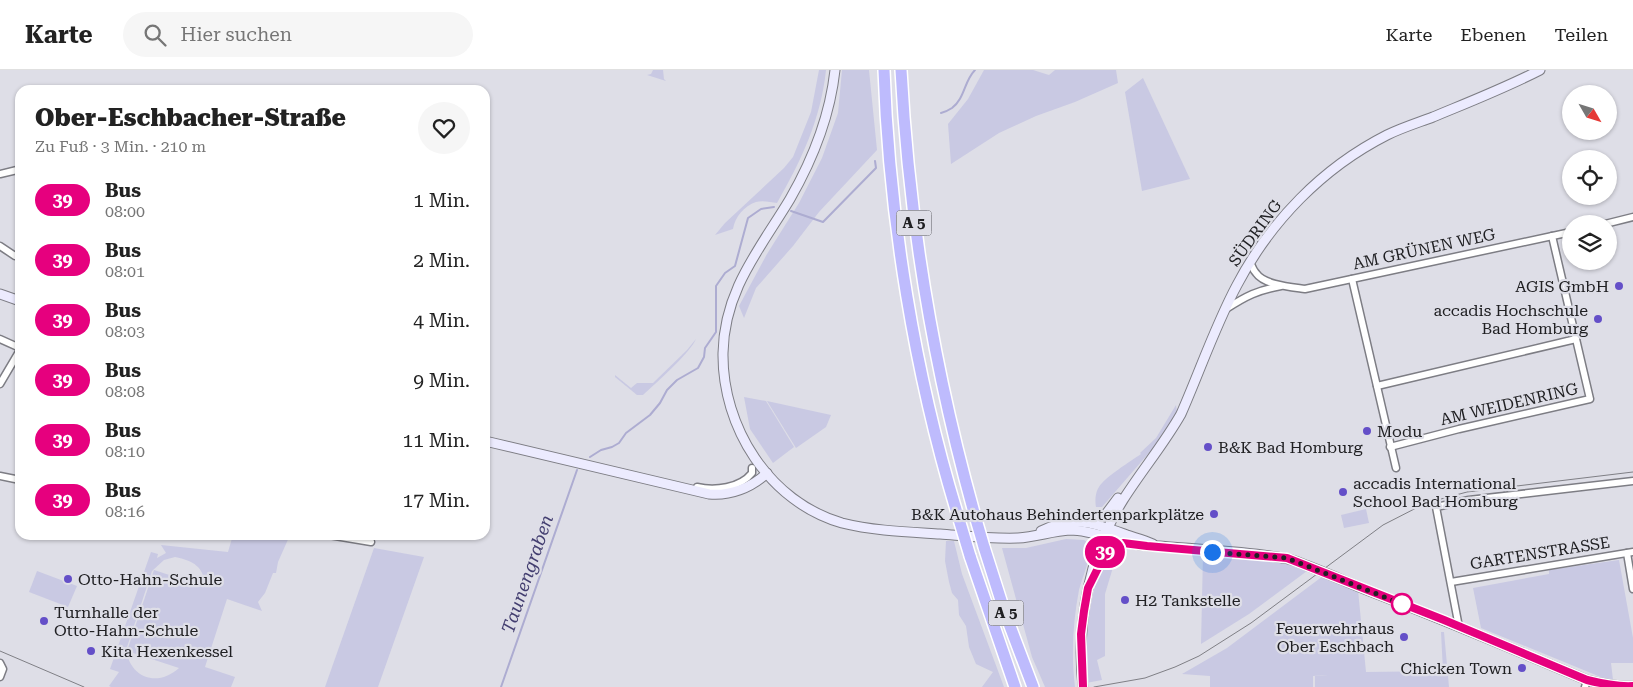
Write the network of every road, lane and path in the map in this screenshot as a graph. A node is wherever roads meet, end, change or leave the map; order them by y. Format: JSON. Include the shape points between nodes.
{"nodes":[{"id":1,"x":835,"y":70,"type":"edge"},
{"id":2,"x":884,"y":70,"type":"edge"},
{"id":3,"x":901,"y":70,"type":"edge"},
{"id":4,"x":1540,"y":70,"type":"edge"},
{"id":5,"x":15,"y":170,"type":"edge"},
{"id":6,"x":0,"y":174,"type":"edge"},
{"id":7,"x":1633,"y":217,"type":"edge"},
{"id":8,"x":1617,"y":221,"type":"edge"},
{"id":9,"x":1562,"y":234,"type":"edge"},
{"id":10,"x":1552,"y":236,"type":"junction"},
{"id":11,"x":0,"y":246,"type":"edge"},
{"id":12,"x":15,"y":256,"type":"edge"},
{"id":13,"x":1250,"y":262,"type":"junction"},
{"id":14,"x":1352,"y":279,"type":"junction"},
{"id":15,"x":1282,"y":286,"type":"junction"},
{"id":16,"x":0,"y":294,"type":"edge"},
{"id":17,"x":15,"y":299,"type":"edge"},
{"id":18,"x":1225,"y":310,"type":"junction"},
{"id":19,"x":0,"y":339,"type":"edge"},
{"id":20,"x":1576,"y":339,"type":"junction"},
{"id":21,"x":15,"y":346,"type":"edge"},
{"id":22,"x":15,"y":358,"type":"edge"},
{"id":23,"x":0,"y":384,"type":"edge"},
{"id":24,"x":1377,"y":386,"type":"junction"},
{"id":25,"x":490,"y":438,"type":"edge"},
{"id":26,"x":490,"y":442,"type":"edge"},
{"id":27,"x":1390,"y":447,"type":"junction"},
{"id":28,"x":1146,"y":465,"type":"junction"},
{"id":29,"x":752,"y":468,"type":"dead end"},
{"id":30,"x":1396,"y":468,"type":"dead end"},
{"id":31,"x":767,"y":473,"type":"junction"},
{"id":32,"x":0,"y":476,"type":"edge"},
{"id":33,"x":15,"y":479,"type":"edge"},
{"id":34,"x":1633,"y":481,"type":"edge"},
{"id":35,"x":1090,"y":522,"type":"junction"},
{"id":36,"x":1108,"y":527,"type":"junction"},
{"id":37,"x":1104,"y":536,"type":"junction"},
{"id":38,"x":1026,"y":538,"type":"junction"},
{"id":39,"x":360,"y":540,"type":"edge"},
{"id":40,"x":371,"y":542,"type":"dead end"},
{"id":41,"x":1123,"y":543,"type":"junction"},
{"id":42,"x":1158,"y":546,"type":"junction"},
{"id":43,"x":1630,"y":552,"type":"edge"},
{"id":44,"x":1451,"y":582,"type":"junction"},
{"id":45,"x":1088,"y":588,"type":"junction"},
{"id":46,"x":1633,"y":589,"type":"edge"},
{"id":47,"x":1459,"y":627,"type":"junction"},
{"id":48,"x":0,"y":664,"type":"edge"},
{"id":49,"x":0,"y":677,"type":"edge"},
{"id":50,"x":1031,"y":683,"type":"edge"},
{"id":51,"x":1586,"y":683,"type":"edge"},
{"id":52,"x":1014,"y":684,"type":"edge"},
{"id":53,"x":1082,"y":684,"type":"edge"},
{"id":54,"x":1605,"y":686,"type":"edge"},
{"id":55,"x":1633,"y":686,"type":"edge"}],
"edges":[{"from":1,"to":31,"type":"main road","via":[[828,108],[812,157],[741,279],[725,332],[725,378],[732,410],[746,444]]},
{"from":2,"to":52,"type":"highway","number":"A 5","bridge":true,"via":[[900,252],[933,423],[970,556]]},
{"from":3,"to":50,"type":"highway","number":"A 5","bridge":true,"via":[[908,174],[918,250],[949,419],[984,547]]},
{"from":4,"to":13,"type":"main road","name":"SÜDRING","via":[[1387,135],[1351,157],[1305,193],[1272,230]]},
{"from":5,"to":6,"type":"street"},
{"from":7,"to":8,"type":"street"},
{"from":9,"to":10,"type":"street","name":"AM GRÜNEN WEG"},
{"from":10,"to":14,"type":"street","name":"AM GRÜNEN WEG"},
{"from":10,"to":20,"type":"street","name":"AM WEIDENRING"},
{"from":11,"to":12,"type":"street"},
{"from":13,"to":15,"type":"street","name":"AM GRÜNEN WEG","via":[[1256,275]]},
{"from":13,"to":18,"type":"main road","name":"SÜDRING"},
{"from":14,"to":15,"type":"street","name":"AM GRÜNEN WEG","via":[[1304,289]]},
{"from":14,"to":24,"type":"street"},
{"from":15,"to":18,"type":"street","name":"AM GRÜNEN WEG","via":[[1262,289]]},
{"from":16,"to":17,"type":"main road"},
{"from":18,"to":28,"type":"main road","name":"SÜDRING","via":[[1172,430]]},
{"from":19,"to":21,"type":"street"},
{"from":20,"to":24,"type":"street"},
{"from":20,"to":27,"type":"street","name":"AM WEIDENRING","via":[[1590,399]]},
{"from":22,"to":23,"type":"street"},
{"from":24,"to":27,"type":"street"},
{"from":25,"to":29,"type":"street","via":[[703,488],[734,484],[747,478]]},
{"from":26,"to":31,"type":"main road","via":[[708,494],[741,489]]},
{"from":27,"to":30,"type":"street"},
{"from":28,"to":35,"type":"main road","via":[[1106,514]]},
{"from":28,"to":36,"type":"main road","name":"SÜDRING"},
{"from":31,"to":38,"type":"main road","via":[[800,503],[839,522],[904,532]]},
{"from":32,"to":33,"type":"street"},
{"from":34,"to":44,"type":"street","via":[[1469,500],[1436,507]]},
{"from":35,"to":36,"type":"main road"},
{"from":35,"to":38,"type":"main road","via":[[1054,526]]},
{"from":36,"to":37,"type":"main road","name":"SÜDRING"},
{"from":36,"to":42,"type":"main road"},
{"from":37,"to":38,"type":"main road","via":[[1072,530]]},
{"from":37,"to":41,"type":"main road"},
{"from":37,"to":45,"type":"main road","name":"SÜDRING"},
{"from":39,"to":40,"type":"street"},
{"from":41,"to":42,"type":"main road"},
{"from":41,"to":45,"type":"main road","via":[[1106,552]]},
{"from":42,"to":47,"type":"main road","via":[[1287,558]]},
{"from":43,"to":44,"type":"street","name":"GARTENSTRASSE"},
{"from":43,"to":46,"type":"street"},
{"from":44,"to":47,"type":"street"},
{"from":45,"to":53,"type":"main road","via":[[1081,634]]},
{"from":47,"to":51,"type":"main road"},
{"from":48,"to":49,"type":"street","via":[[3,668]]},
{"from":51,"to":54,"type":"main road"},
{"from":54,"to":55,"type":"main road"}]}
